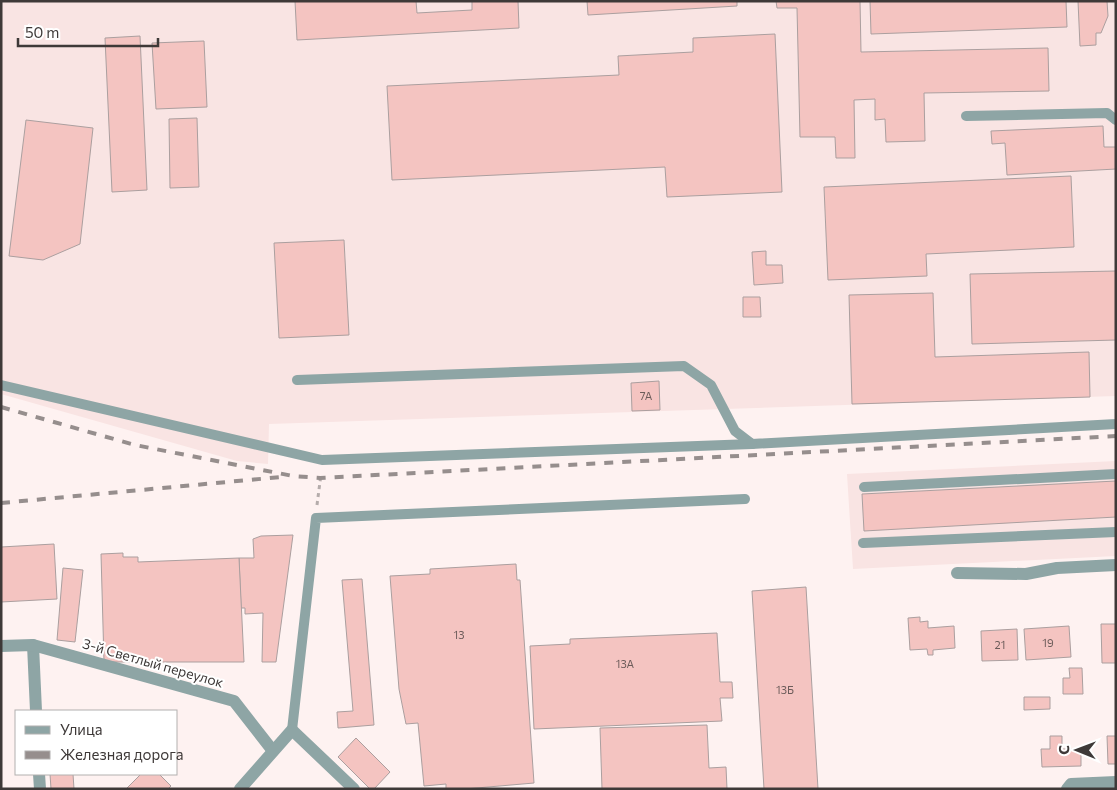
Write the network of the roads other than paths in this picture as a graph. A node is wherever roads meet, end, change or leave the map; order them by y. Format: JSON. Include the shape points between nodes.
{"nodes":[{"id":1,"x":966,"y":116,"type":"dead end"},
{"id":2,"x":1116,"y":120,"type":"edge"},
{"id":3,"x":297,"y":380,"type":"dead end"},
{"id":4,"x":1,"y":385,"type":"edge"},
{"id":5,"x":1116,"y":424,"type":"edge"},
{"id":6,"x":752,"y":444,"type":"junction"},
{"id":7,"x":1116,"y":474,"type":"edge"},
{"id":8,"x":864,"y":487,"type":"dead end"},
{"id":9,"x":745,"y":499,"type":"dead end"},
{"id":10,"x":1116,"y":532,"type":"edge"},
{"id":11,"x":863,"y":543,"type":"dead end"},
{"id":12,"x":1116,"y":565,"type":"edge"},
{"id":13,"x":957,"y":573,"type":"dead end"},
{"id":14,"x":33,"y":645,"type":"junction"},
{"id":15,"x":1,"y":646,"type":"edge"},
{"id":16,"x":36,"y":710,"type":"edge"},
{"id":17,"x":292,"y":730,"type":"junction"},
{"id":18,"x":273,"y":752,"type":"junction"},
{"id":19,"x":39,"y":775,"type":"edge"},
{"id":20,"x":1116,"y":782,"type":"edge"},
{"id":21,"x":1069,"y":786,"type":"edge"},
{"id":22,"x":40,"y":789,"type":"edge"},
{"id":23,"x":240,"y":789,"type":"edge"},
{"id":24,"x":354,"y":789,"type":"edge"}],
"edges":[{"from":1,"to":2,"type":"lane","via":[[1107,113]]},
{"from":3,"to":6,"type":"lane","via":[[684,366],[711,385],[735,431]]},
{"from":4,"to":6,"type":"lane","via":[[322,460]]},
{"from":5,"to":6,"type":"lane"},
{"from":7,"to":8,"type":"lane"},
{"from":9,"to":17,"type":"lane","via":[[316,518]]},
{"from":10,"to":11,"type":"lane"},
{"from":12,"to":13,"type":"street","via":[[1057,568],[1026,574]]},
{"from":14,"to":15,"type":"street","name":"3-й Светлый переулок"},
{"from":14,"to":16,"type":"street"},
{"from":14,"to":18,"type":"street","name":"3-й Светлый переулок","via":[[234,701]]},
{"from":17,"to":18,"type":"street"},
{"from":17,"to":24,"type":"street"},
{"from":18,"to":23,"type":"street"},
{"from":19,"to":22,"type":"street"},
{"from":20,"to":21,"type":"street"}]}
